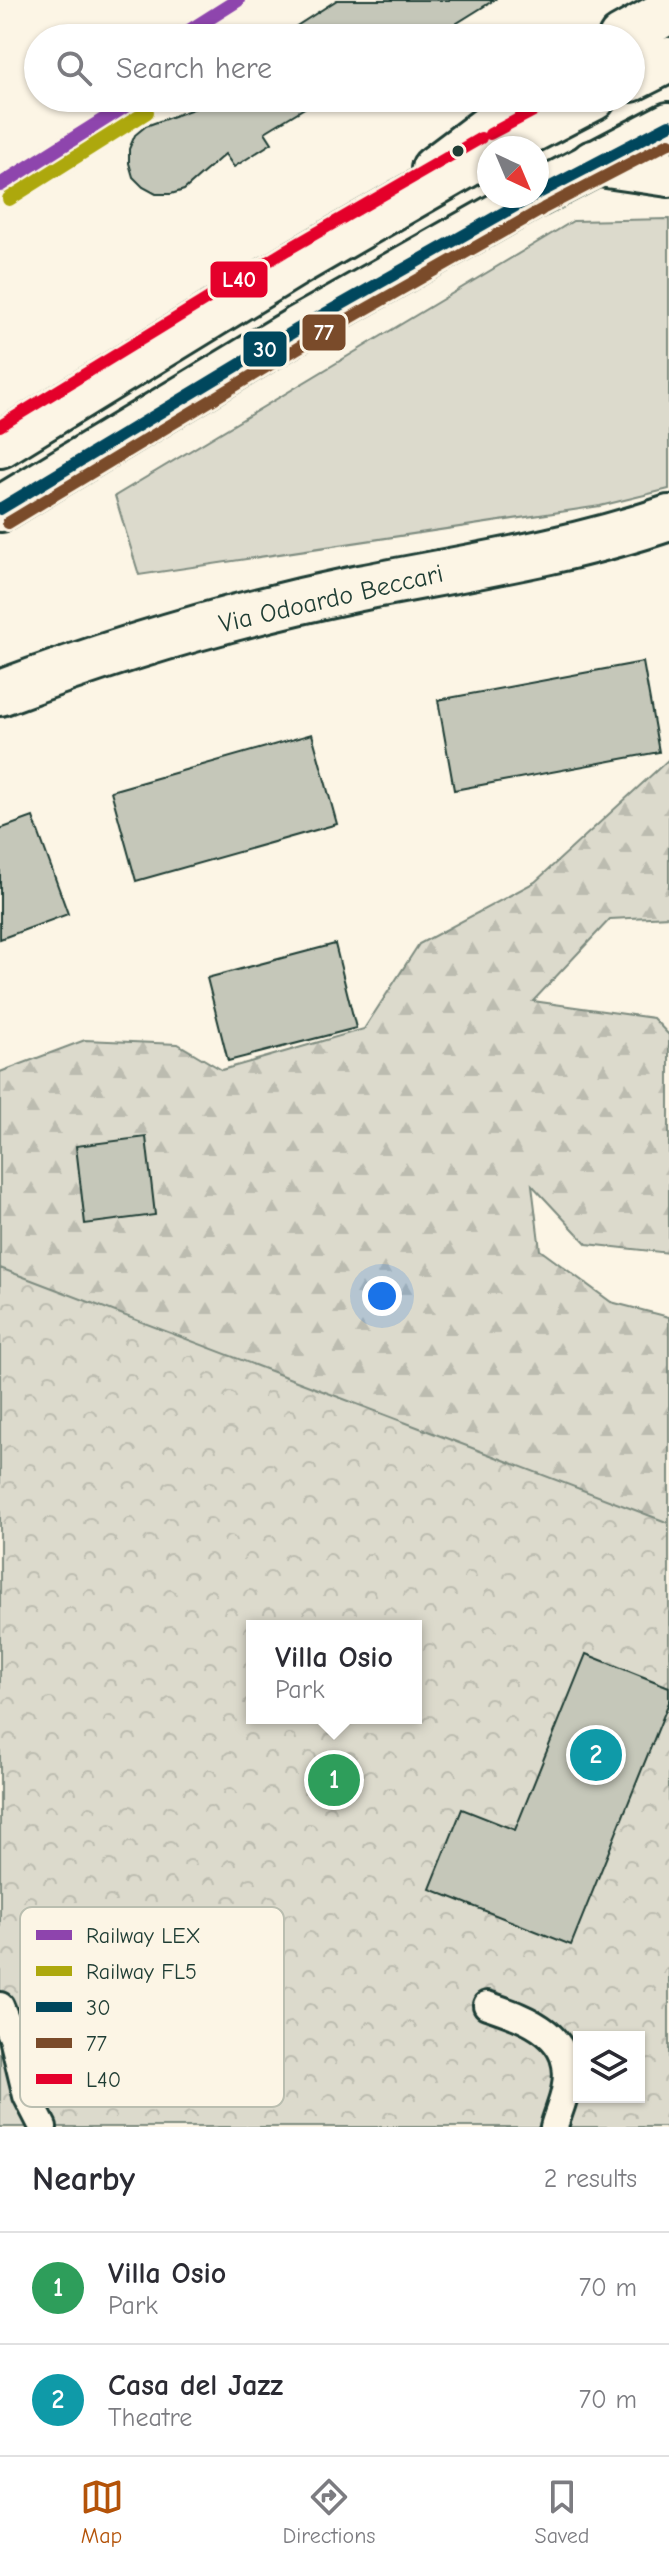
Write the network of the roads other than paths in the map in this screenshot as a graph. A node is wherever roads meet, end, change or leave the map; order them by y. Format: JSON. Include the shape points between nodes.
{"nodes":[{"id":1,"x":669,"y":11,"type":"edge"},
{"id":2,"x":645,"y":24,"type":"edge"},
{"id":3,"x":669,"y":60,"type":"edge"},
{"id":4,"x":645,"y":72,"type":"edge"},
{"id":5,"x":510,"y":112,"type":"edge"},
{"id":6,"x":566,"y":112,"type":"edge"},
{"id":7,"x":669,"y":125,"type":"edge"},
{"id":8,"x":520,"y":136,"type":"edge"},
{"id":9,"x":477,"y":159,"type":"edge"},
{"id":10,"x":593,"y":163,"type":"junction"},
{"id":11,"x":669,"y":174,"type":"edge"},
{"id":12,"x":549,"y":187,"type":"edge"},
{"id":13,"x":512,"y":208,"type":"edge"},
{"id":14,"x":369,"y":220,"type":"junction"},
{"id":15,"x":0,"y":445,"type":"edge"},
{"id":16,"x":0,"y":509,"type":"edge"},
{"id":17,"x":669,"y":518,"type":"edge"},
{"id":18,"x":669,"y":536,"type":"edge"},
{"id":19,"x":538,"y":555,"type":"junction"},
{"id":20,"x":0,"y":693,"type":"edge"},
{"id":21,"x":487,"y":2005,"type":"dead end"},
{"id":22,"x":0,"y":2006,"type":"edge"},
{"id":23,"x":20,"y":2067,"type":"edge"},
{"id":24,"x":33,"y":2107,"type":"edge"},
{"id":25,"x":43,"y":2127,"type":"edge"},
{"id":26,"x":554,"y":2127,"type":"edge"}],
"edges":[{"from":1,"to":2,"type":"main road"},
{"from":3,"to":4,"type":"main road"},
{"from":5,"to":14,"type":"main road"},
{"from":6,"to":8,"type":"main road"},
{"from":7,"to":10,"type":"main road"},
{"from":9,"to":14,"type":"main road"},
{"from":10,"to":11,"type":"main road"},
{"from":10,"to":12,"type":"main road"},
{"from":13,"to":16,"type":"main road","via":[[298,329]]},
{"from":14,"to":15,"type":"main road"},
{"from":17,"to":19,"type":"main road"},
{"from":18,"to":19,"type":"main road","name":"Via Odoardo Beccari"},
{"from":19,"to":20,"type":"main road","name":"Via Odoardo Beccari","via":[[268,610]]},
{"from":21,"to":26,"type":"lane","via":[[537,2025],[561,2046],[567,2075]]},
{"from":22,"to":23,"type":"lane"},
{"from":24,"to":25,"type":"lane"}]}
